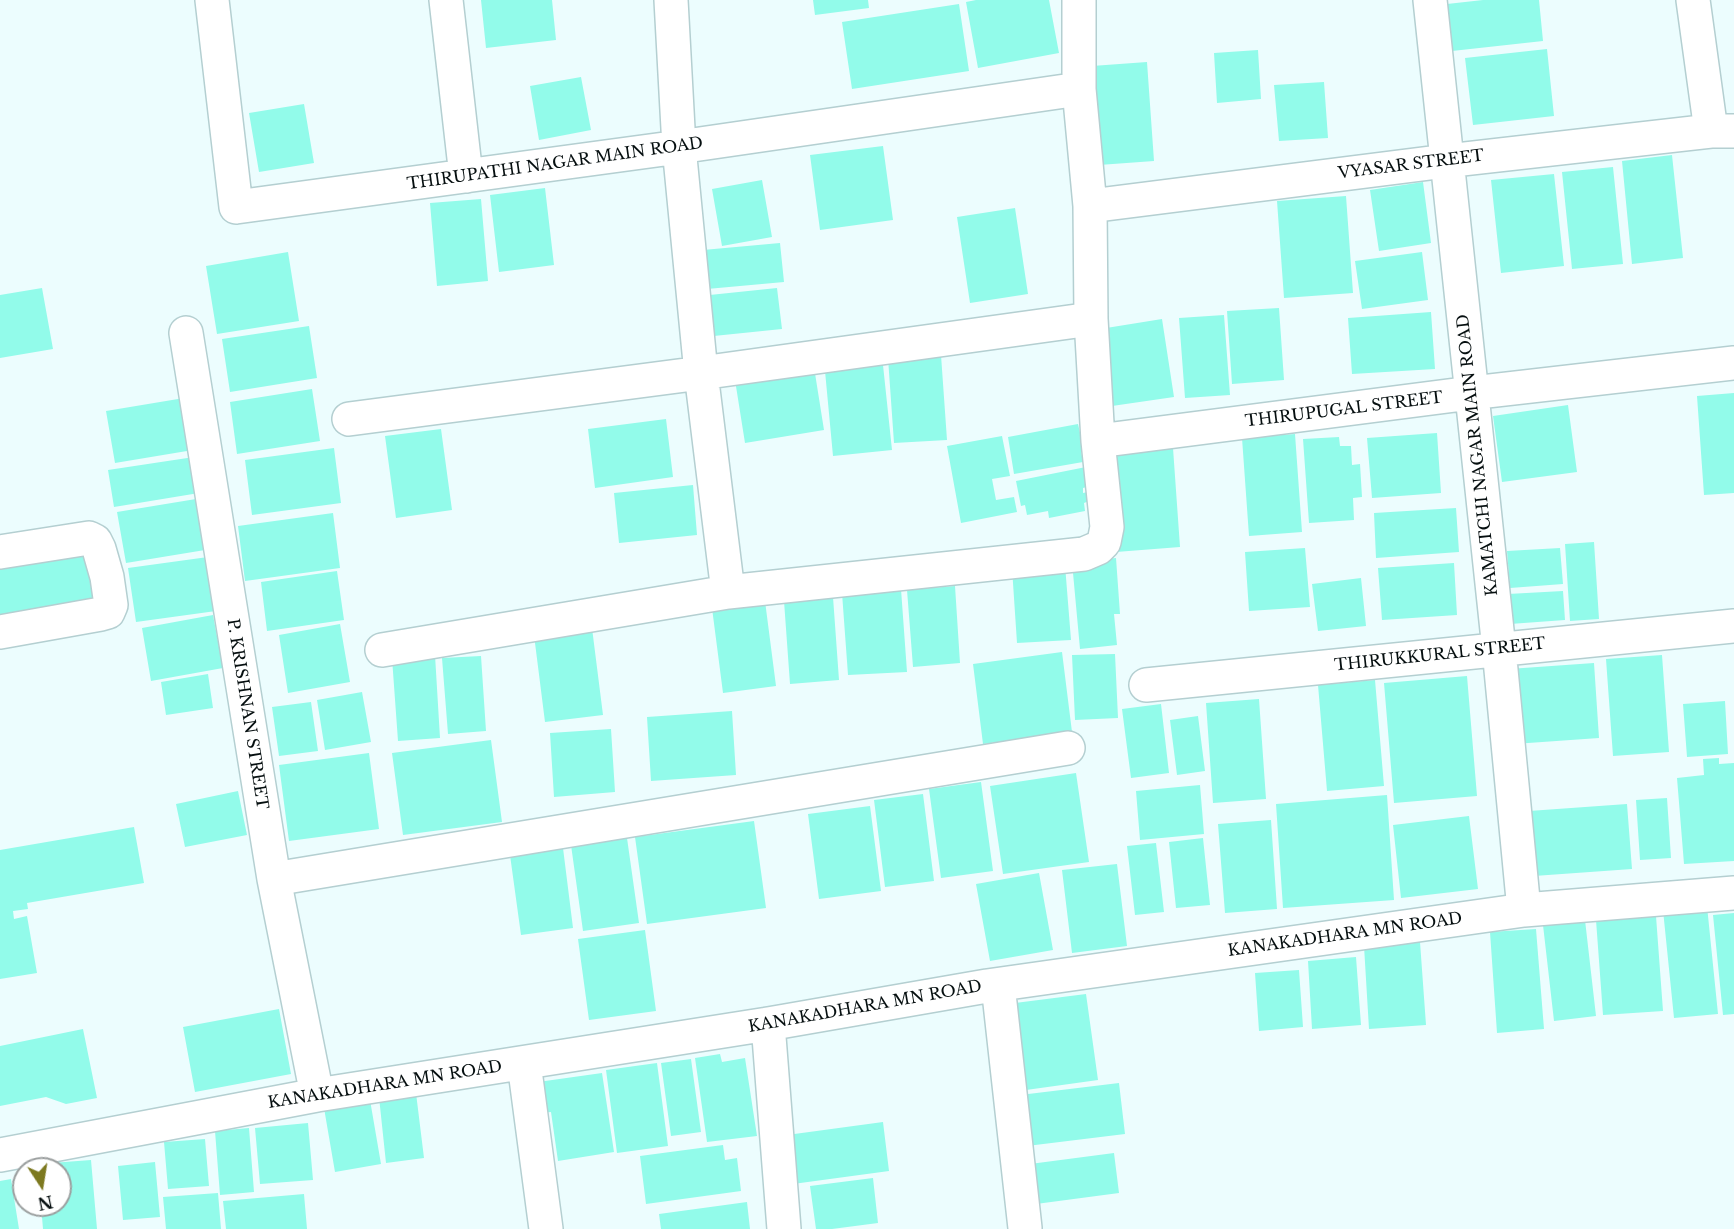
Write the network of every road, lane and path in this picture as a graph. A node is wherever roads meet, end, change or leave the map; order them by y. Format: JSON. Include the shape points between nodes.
{"nodes":[{"id":1,"x":212,"y":0,"type":"edge"},
{"id":2,"x":446,"y":0,"type":"edge"},
{"id":3,"x":671,"y":0,"type":"edge"},
{"id":4,"x":1079,"y":0,"type":"edge"},
{"id":5,"x":1430,"y":0,"type":"edge"},
{"id":6,"x":1693,"y":0,"type":"edge"},
{"id":7,"x":1080,"y":89,"type":"junction"},
{"id":8,"x":1722,"y":131,"type":"edge"},
{"id":9,"x":679,"y":147,"type":"junction"},
{"id":10,"x":1446,"y":160,"type":"junction"},
{"id":11,"x":466,"y":176,"type":"junction"},
{"id":12,"x":1090,"y":206,"type":"junction"},
{"id":13,"x":1091,"y":319,"type":"junction"},
{"id":14,"x":186,"y":333,"type":"dead end"},
{"id":15,"x":1734,"y":363,"type":"edge"},
{"id":16,"x":701,"y":373,"type":"junction"},
{"id":17,"x":1471,"y":393,"type":"junction"},
{"id":18,"x":349,"y":419,"type":"dead end"},
{"id":19,"x":1098,"y":441,"type":"junction"},
{"id":20,"x":0,"y":552,"type":"edge"},
{"id":21,"x":729,"y":592,"type":"junction"},
{"id":22,"x":1734,"y":626,"type":"edge"},
{"id":23,"x":0,"y":632,"type":"edge"},
{"id":24,"x":1498,"y":649,"type":"junction"},
{"id":25,"x":382,"y":650,"type":"dead end"},
{"id":26,"x":1146,"y":685,"type":"dead end"},
{"id":27,"x":1068,"y":748,"type":"dead end"},
{"id":28,"x":274,"y":879,"type":"junction"},
{"id":29,"x":1734,"y":893,"type":"edge"},
{"id":30,"x":1524,"y":909,"type":"junction"},
{"id":31,"x":998,"y":985,"type":"junction"},
{"id":32,"x":768,"y":1024,"type":"junction"},
{"id":33,"x":524,"y":1063,"type":"junction"},
{"id":34,"x":317,"y":1095,"type":"junction"},
{"id":35,"x":0,"y":1155,"type":"edge"},
{"id":36,"x":1025,"y":1228,"type":"edge"},
{"id":37,"x":546,"y":1229,"type":"edge"},
{"id":38,"x":784,"y":1229,"type":"edge"}],
"edges":[{"from":1,"to":11,"type":"street","name":"THIRUPATHI NAGAR MAIN ROAD","via":[[236,207]]},
{"from":2,"to":11,"type":"street"},
{"from":3,"to":9,"type":"street"},
{"from":4,"to":7,"type":"street"},
{"from":5,"to":10,"type":"street","name":"KAMATCHI NAGAR MAIN ROAD"},
{"from":6,"to":8,"type":"street"},
{"from":7,"to":9,"type":"street","name":"THIRUPATHI NAGAR MAIN ROAD"},
{"from":7,"to":12,"type":"street"},
{"from":8,"to":10,"type":"street","name":"VYASAR STREET"},
{"from":9,"to":11,"type":"street","name":"THIRUPATHI NAGAR MAIN ROAD"},
{"from":9,"to":16,"type":"street"},
{"from":10,"to":12,"type":"street","name":"VYASAR STREET"},
{"from":10,"to":17,"type":"street","name":"KAMATCHI NAGAR MAIN ROAD"},
{"from":12,"to":13,"type":"street"},
{"from":13,"to":16,"type":"street"},
{"from":13,"to":19,"type":"street"},
{"from":14,"to":28,"type":"street","name":"P. KRISHNAN STREET"},
{"from":15,"to":17,"type":"street","name":"THIRUPUGAL STREET"},
{"from":16,"to":18,"type":"street"},
{"from":16,"to":21,"type":"street"},
{"from":17,"to":19,"type":"street","name":"THIRUPUGAL STREET"},
{"from":17,"to":24,"type":"street","name":"KAMATCHI NAGAR MAIN ROAD"},
{"from":19,"to":21,"type":"street","via":[[1107,527],[1104,542],[1084,554]]},
{"from":20,"to":23,"type":"street","via":[[89,538],[99,549],[111,605],[108,612],[101,614]]},
{"from":21,"to":25,"type":"street"},
{"from":22,"to":24,"type":"street","name":"THIRUKKURAL STREET"},
{"from":24,"to":26,"type":"street","name":"THIRUKKURAL STREET"},
{"from":24,"to":30,"type":"street","name":"KAMATCHI NAGAR MAIN ROAD"},
{"from":27,"to":28,"type":"street"},
{"from":28,"to":34,"type":"street","name":"P. KRISHNAN STREET"},
{"from":29,"to":30,"type":"street","name":"KANAKADHARA MN ROAD"},
{"from":30,"to":31,"type":"street","name":"KANAKADHARA MN ROAD"},
{"from":31,"to":32,"type":"street","name":"KANAKADHARA MN ROAD"},
{"from":31,"to":36,"type":"street"},
{"from":32,"to":33,"type":"street","name":"KANAKADHARA MN ROAD"},
{"from":32,"to":38,"type":"street"},
{"from":33,"to":34,"type":"street","name":"KANAKADHARA MN ROAD"},
{"from":33,"to":37,"type":"street"},
{"from":34,"to":35,"type":"street","name":"KANAKADHARA MN ROAD"}]}
